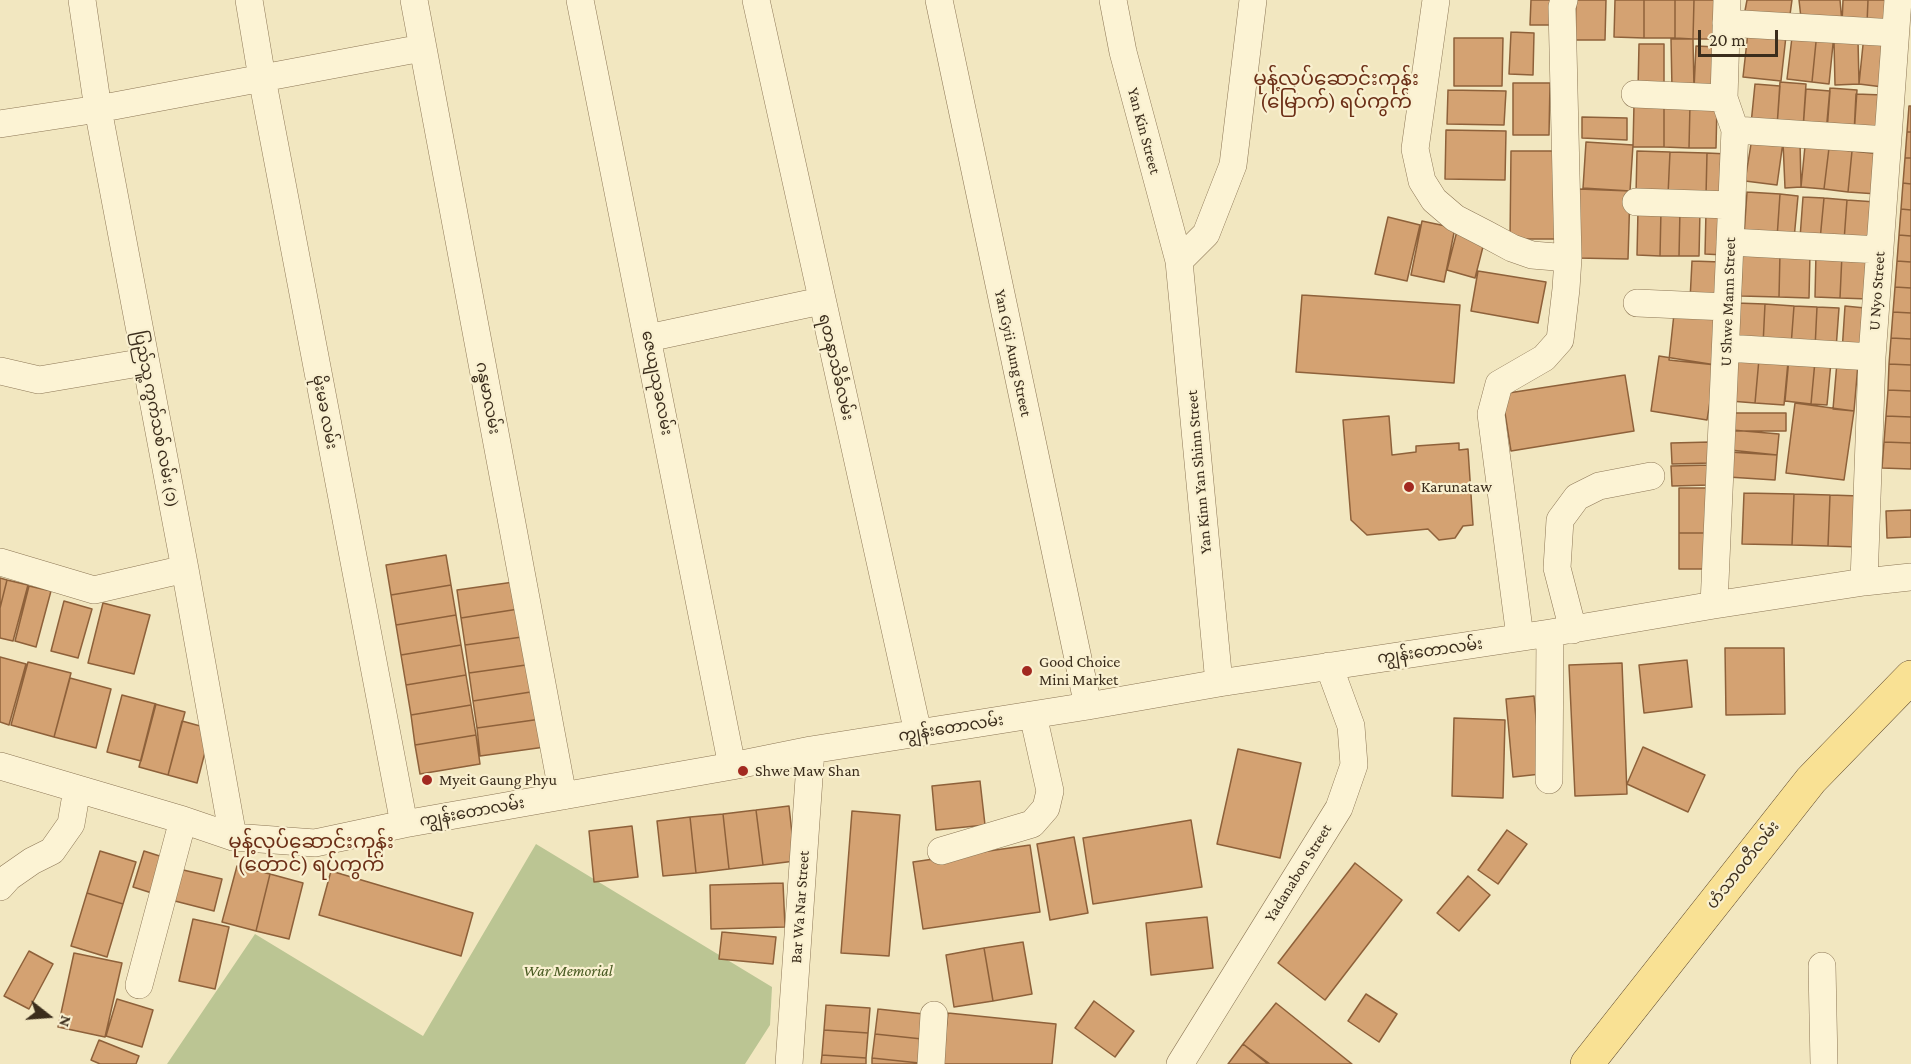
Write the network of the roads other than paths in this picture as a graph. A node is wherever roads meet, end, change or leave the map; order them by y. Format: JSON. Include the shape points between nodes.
{"nodes":[{"id":1,"x":82,"y":0,"type":"edge"},
{"id":2,"x":249,"y":0,"type":"edge"},
{"id":3,"x":414,"y":0,"type":"edge"},
{"id":4,"x":580,"y":0,"type":"edge"},
{"id":5,"x":756,"y":0,"type":"edge"},
{"id":6,"x":939,"y":0,"type":"edge"},
{"id":7,"x":1113,"y":0,"type":"edge"},
{"id":8,"x":1253,"y":0,"type":"edge"},
{"id":9,"x":1436,"y":0,"type":"edge"},
{"id":10,"x":1564,"y":0,"type":"edge"},
{"id":11,"x":1898,"y":0,"type":"edge"},
{"id":12,"x":1727,"y":12,"type":"edge"},
{"id":13,"x":1895,"y":33,"type":"junction"},
{"id":14,"x":422,"y":48,"type":"junction"},
{"id":15,"x":262,"y":78,"type":"junction"},
{"id":16,"x":1635,"y":94,"type":"dead end"},
{"id":17,"x":1724,"y":98,"type":"junction"},
{"id":18,"x":98,"y":110,"type":"junction"},
{"id":19,"x":0,"y":124,"type":"edge"},
{"id":20,"x":1735,"y":130,"type":"junction"},
{"id":21,"x":1887,"y":140,"type":"junction"},
{"id":22,"x":1636,"y":201,"type":"dead end"},
{"id":23,"x":1731,"y":205,"type":"junction"},
{"id":24,"x":1730,"y":242,"type":"junction"},
{"id":25,"x":1880,"y":249,"type":"junction"},
{"id":26,"x":1568,"y":258,"type":"junction"},
{"id":27,"x":1179,"y":261,"type":"junction"},
{"id":28,"x":821,"y":301,"type":"junction"},
{"id":29,"x":1637,"y":303,"type":"dead end"},
{"id":30,"x":1727,"y":307,"type":"junction"},
{"id":31,"x":648,"y":338,"type":"junction"},
{"id":32,"x":1726,"y":348,"type":"junction"},
{"id":33,"x":1872,"y":357,"type":"junction"},
{"id":34,"x":145,"y":362,"type":"junction"},
{"id":35,"x":0,"y":371,"type":"edge"},
{"id":36,"x":1651,"y":476,"type":"dead end"},
{"id":37,"x":0,"y":562,"type":"edge"},
{"id":38,"x":185,"y":569,"type":"junction"},
{"id":39,"x":1911,"y":577,"type":"edge"},
{"id":40,"x":1864,"y":582,"type":"junction"},
{"id":41,"x":1714,"y":605,"type":"junction"},
{"id":42,"x":1561,"y":632,"type":"junction"},
{"id":43,"x":1520,"y":638,"type":"junction"},
{"id":44,"x":1329,"y":666,"type":"junction"},
{"id":45,"x":1911,"y":677,"type":"edge"},
{"id":46,"x":1219,"y":683,"type":"junction"},
{"id":47,"x":1088,"y":706,"type":"junction"},
{"id":48,"x":1033,"y":715,"type":"junction"},
{"id":49,"x":918,"y":733,"type":"junction"},
{"id":50,"x":811,"y":750,"type":"junction"},
{"id":51,"x":0,"y":766,"type":"edge"},
{"id":52,"x":732,"y":766,"type":"junction"},
{"id":53,"x":1549,"y":780,"type":"dead end"},
{"id":54,"x":77,"y":789,"type":"junction"},
{"id":55,"x":563,"y":796,"type":"junction"},
{"id":56,"x":183,"y":820,"type":"junction"},
{"id":57,"x":404,"y":824,"type":"junction"},
{"id":58,"x":233,"y":837,"type":"junction"},
{"id":59,"x":941,"y":851,"type":"dead end"},
{"id":60,"x":0,"y":887,"type":"edge"},
{"id":61,"x":1822,"y":966,"type":"dead end"},
{"id":62,"x":139,"y":985,"type":"dead end"},
{"id":63,"x":934,"y":1015,"type":"dead end"},
{"id":64,"x":789,"y":1064,"type":"edge"},
{"id":65,"x":931,"y":1064,"type":"edge"},
{"id":66,"x":1180,"y":1064,"type":"edge"},
{"id":67,"x":1587,"y":1064,"type":"edge"},
{"id":68,"x":1824,"y":1064,"type":"edge"}],
"edges":[{"from":1,"to":18,"type":"street","name":"ပြည်သူ့ ကွက်သစ် လမ်း (၁)"},
{"from":2,"to":15,"type":"street","name":"မိုးမခ လမ်း"},
{"from":3,"to":14,"type":"street","name":"ဂန္ဓမာလမ်း"},
{"from":4,"to":31,"type":"street","name":"ဇေယျသုခလမ်း"},
{"from":5,"to":28,"type":"street","name":"ရတနာသိင်္ခလမ်း"},
{"from":6,"to":47,"type":"street","name":"Yan Gyii Aung Street"},
{"from":7,"to":27,"type":"street","name":"Yan Kin Street","via":[[1123,52]]},
{"from":8,"to":27,"type":"street","via":[[1233,165],[1206,234]]},
{"from":9,"to":26,"type":"street","via":[[1415,149],[1422,181],[1434,200],[1455,218],[1512,248],[1532,255]]},
{"from":10,"to":26,"type":"street"},
{"from":11,"to":13,"type":"street","name":"U Nyo Street"},
{"from":12,"to":13,"type":"street"},
{"from":12,"to":17,"type":"street","name":"U Shwe Mann Street"},
{"from":13,"to":21,"type":"street","name":"U Nyo Street"},
{"from":14,"to":15,"type":"street"},
{"from":14,"to":55,"type":"street","name":"ဂန္ဓမာလမ်း"},
{"from":15,"to":18,"type":"street"},
{"from":15,"to":57,"type":"street","name":"မိုးမခ လမ်း"},
{"from":16,"to":17,"type":"street"},
{"from":17,"to":20,"type":"street","name":"U Shwe Mann Street"},
{"from":18,"to":19,"type":"street"},
{"from":18,"to":34,"type":"street","name":"ပြည်သူ့ ကွက်သစ် လမ်း (၁)"},
{"from":20,"to":21,"type":"street"},
{"from":20,"to":23,"type":"street","name":"U Shwe Mann Street"},
{"from":21,"to":25,"type":"street","name":"U Nyo Street"},
{"from":22,"to":23,"type":"street"},
{"from":23,"to":24,"type":"street","name":"U Shwe Mann Street"},
{"from":24,"to":25,"type":"street"},
{"from":24,"to":30,"type":"street","name":"U Shwe Mann Street"},
{"from":25,"to":33,"type":"street","name":"U Nyo Street"},
{"from":26,"to":43,"type":"street","via":[[1560,339],[1544,358],[1499,384],[1491,414]]},
{"from":27,"to":46,"type":"street","name":"Yan Kinn Yan Shinn Street"},
{"from":28,"to":31,"type":"street"},
{"from":28,"to":49,"type":"street","name":"ရတနာသိင်္ခလမ်း"},
{"from":29,"to":30,"type":"street"},
{"from":30,"to":32,"type":"street","name":"U Shwe Mann Street"},
{"from":31,"to":52,"type":"street","name":"ဇေယျသုခလမ်း"},
{"from":32,"to":33,"type":"street"},
{"from":32,"to":41,"type":"street","name":"U Shwe Mann Street"},
{"from":33,"to":40,"type":"street","name":"U Nyo Street"},
{"from":34,"to":35,"type":"street","via":[[39,380]]},
{"from":34,"to":38,"type":"street","name":"ပြည်သူ့ ကွက်သစ် လမ်း (၁)"},
{"from":36,"to":42,"type":"street","via":[[1599,486],[1577,497],[1560,520],[1557,568]]},
{"from":37,"to":38,"type":"street","via":[[94,590]]},
{"from":38,"to":58,"type":"street","name":"ပြည်သူ့ ကွက်သစ် လမ်း (၁)"},
{"from":39,"to":40,"type":"street","name":"ကျွန်းတောလမ်း"},
{"from":40,"to":41,"type":"street","name":"ကျွန်းတောလမ်း"},
{"from":41,"to":42,"type":"street","name":"ကျွန်းတောလမ်း"},
{"from":42,"to":43,"type":"street","name":"ကျွန်းတောလမ်း"},
{"from":42,"to":53,"type":"street"},
{"from":43,"to":44,"type":"street","name":"ကျွန်းတောလမ်း"},
{"from":44,"to":46,"type":"street","name":"ကျွန်းတောလမ်း"},
{"from":44,"to":66,"type":"street","name":"Yadanabon Street","via":[[1351,726],[1354,765],[1339,808]]},
{"from":45,"to":67,"type":"main road","name":"ဟံသာဝတီလမ်း","via":[[1804,788]]},
{"from":46,"to":47,"type":"street","name":"ကျွန်းတောလမ်း"},
{"from":47,"to":48,"type":"street","name":"ကျွန်းတောလမ်း"},
{"from":48,"to":49,"type":"street","name":"ကျွန်းတောလမ်း"},
{"from":48,"to":59,"type":"street","via":[[1050,791],[1046,808],[1032,824]]},
{"from":49,"to":50,"type":"street","name":"ကျွန်းတောလမ်း"},
{"from":50,"to":52,"type":"street","name":"ကျွန်းတောလမ်း"},
{"from":50,"to":64,"type":"street","name":"Bar Wa Nar Street"},
{"from":51,"to":54,"type":"street","name":"ကျွန်းတောလမ်း"},
{"from":52,"to":55,"type":"street","name":"ကျွန်းတောလမ်း"},
{"from":54,"to":56,"type":"street","name":"ကျွန်းတောလမ်း"},
{"from":54,"to":60,"type":"street","via":[[71,824],[52,851],[32,861]]},
{"from":55,"to":57,"type":"street","name":"ကျွန်းတောလမ်း"},
{"from":56,"to":58,"type":"street","name":"ကျွန်းတောလမ်း"},
{"from":56,"to":62,"type":"street"},
{"from":57,"to":58,"type":"street","name":"ကျွန်းတောလမ်း","via":[[315,843]]},
{"from":61,"to":68,"type":"street"},
{"from":63,"to":65,"type":"street"}]}
